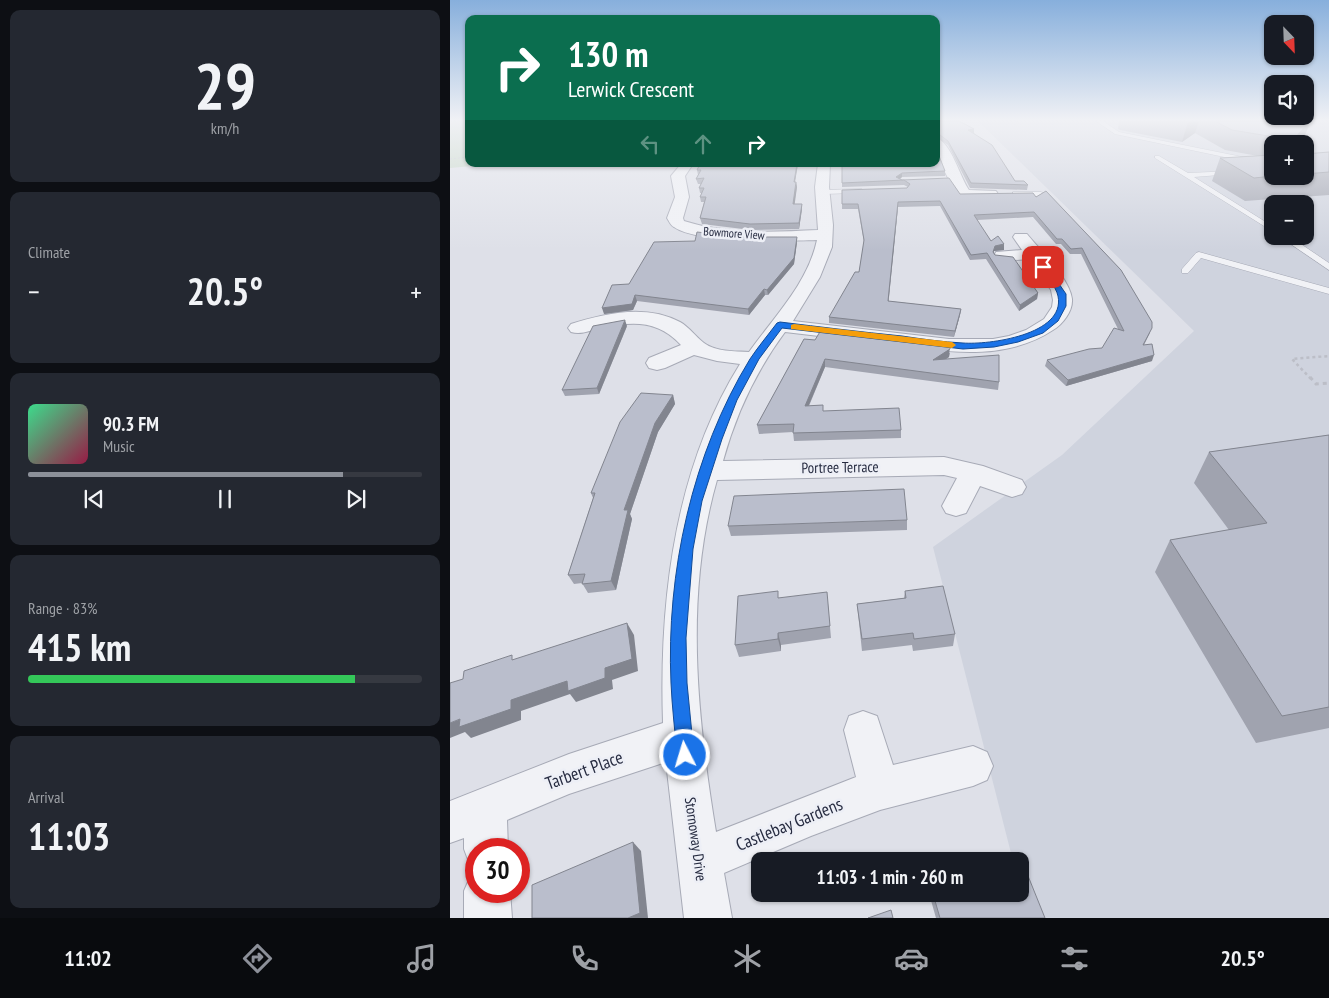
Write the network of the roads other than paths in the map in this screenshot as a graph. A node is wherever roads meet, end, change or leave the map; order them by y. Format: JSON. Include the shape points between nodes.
{"nodes":[{"id":1,"x":947,"y":164,"type":"edge"},
{"id":2,"x":1168,"y":164,"type":"edge"},
{"id":3,"x":684,"y":167,"type":"edge"},
{"id":4,"x":1264,"y":168,"type":"edge"},
{"id":5,"x":1253,"y":170,"type":"edge"},
{"id":6,"x":1244,"y":171,"type":"edge"},
{"id":7,"x":1187,"y":176,"type":"junction"},
{"id":8,"x":823,"y":178,"type":"edge"},
{"id":9,"x":868,"y":190,"type":"edge"},
{"id":10,"x":965,"y":194,"type":"junction"},
{"id":11,"x":999,"y":194,"type":"joint"},
{"id":12,"x":1041,"y":194,"type":"edge"},
{"id":13,"x":951,"y":199,"type":"edge"},
{"id":14,"x":1264,"y":224,"type":"edge"},
{"id":15,"x":825,"y":235,"type":"junction"},
{"id":16,"x":1021,"y":237,"type":"dead end"},
{"id":17,"x":1296,"y":245,"type":"edge"},
{"id":18,"x":1034,"y":254,"type":"junction"},
{"id":19,"x":1002,"y":256,"type":"edge"},
{"id":20,"x":1329,"y":268,"type":"edge"},
{"id":21,"x":1185,"y":271,"type":"dead end"},
{"id":22,"x":1329,"y":291,"type":"edge"},
{"id":23,"x":780,"y":325,"type":"junction"},
{"id":24,"x":578,"y":328,"type":"dead end"},
{"id":25,"x":694,"y":347,"type":"junction"},
{"id":26,"x":755,"y":359,"type":"junction"},
{"id":27,"x":657,"y":363,"type":"dead end"},
{"id":28,"x":705,"y":471,"type":"junction"},
{"id":29,"x":973,"y":472,"type":"junction"},
{"id":30,"x":1012,"y":487,"type":"dead end"},
{"id":31,"x":956,"y":506,"type":"dead end"},
{"id":32,"x":863,"y":730,"type":"dead end"},
{"id":33,"x":684,"y":736,"type":"junction"},
{"id":34,"x":973,"y":766,"type":"dead end"},
{"id":35,"x":880,"y":789,"type":"junction"},
{"id":36,"x":474,"y":826,"type":"edge"},
{"id":37,"x":699,"y":861,"type":"junction"},
{"id":38,"x":487,"y":903,"type":"edge"},
{"id":39,"x":488,"y":918,"type":"edge"},
{"id":40,"x":708,"y":918,"type":"edge"}],
"edges":[{"from":1,"to":10,"type":"street","via":[[952,179]]},
{"from":2,"to":7,"type":"lane"},
{"from":3,"to":15,"type":"street","name":"Bowmore View","via":[[678,176],[682,197],[676,218],[679,224],[706,232]]},
{"from":4,"to":5,"type":"lane"},
{"from":6,"to":7,"type":"lane"},
{"from":7,"to":14,"type":"lane"},
{"from":8,"to":9,"type":"lane"},
{"from":8,"to":15,"type":"street","name":"Stornoway Drive"},
{"from":10,"to":11,"type":"street"},
{"from":10,"to":13,"type":"street"},
{"from":11,"to":12,"type":"lane"},
{"from":15,"to":23,"type":"street","name":"Stornoway Drive","via":[[816,268]]},
{"from":16,"to":18,"type":"street"},
{"from":17,"to":20,"type":"lane"},
{"from":18,"to":19,"type":"street"},
{"from":18,"to":23,"type":"street","via":[[1062,294],[1062,306],[1055,319],[1040,331],[1018,339],[994,345],[963,346]]},
{"from":21,"to":22,"type":"lane","via":[[1199,255]]},
{"from":23,"to":26,"type":"street","name":"Stornoway Drive"},
{"from":24,"to":25,"type":"street","via":[[611,320],[645,319],[673,326]]},
{"from":25,"to":26,"type":"street","via":[[707,353]]},
{"from":25,"to":27,"type":"street"},
{"from":26,"to":28,"type":"street","name":"Stornoway Drive","via":[[732,400]]},
{"from":28,"to":29,"type":"street","name":"Portree Terrace","via":[[921,465]]},
{"from":28,"to":33,"type":"street","name":"Stornoway Drive","via":[[686,549],[681,600],[678,638]]},
{"from":29,"to":30,"type":"street","name":"Portree Terrace"},
{"from":29,"to":31,"type":"street"},
{"from":32,"to":35,"type":"street"},
{"from":33,"to":36,"type":"street","name":"Tarbert Place","via":[[570,774]]},
{"from":33,"to":37,"type":"street","name":"Stornoway Drive"},
{"from":34,"to":35,"type":"street","name":"Castlebay Gardens"},
{"from":35,"to":37,"type":"street","name":"Castlebay Gardens"},
{"from":37,"to":40,"type":"street","name":"Stornoway Drive"},
{"from":38,"to":39,"type":"street"}]}
